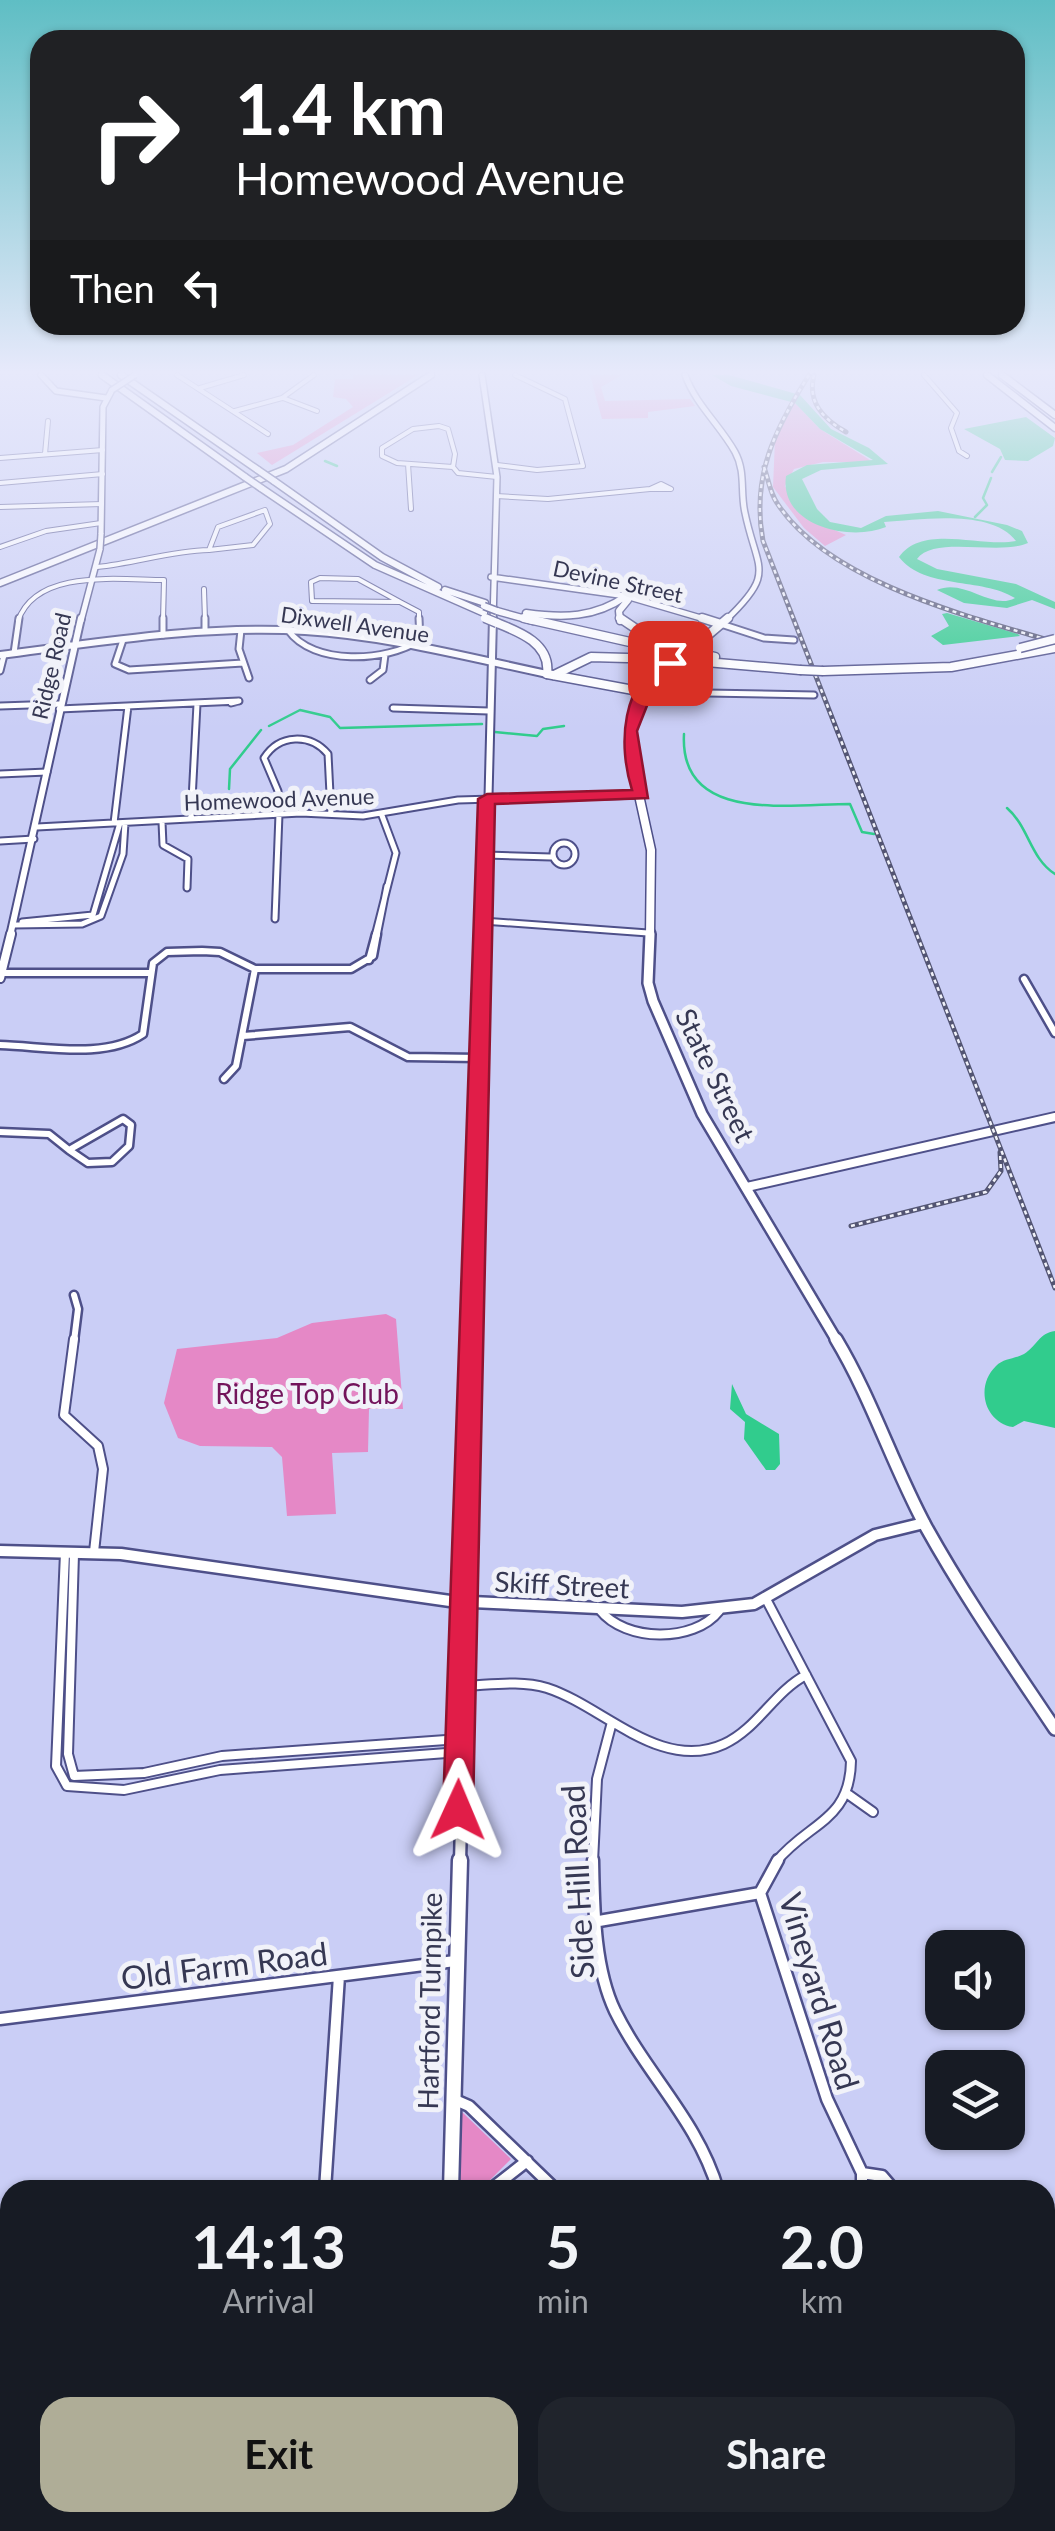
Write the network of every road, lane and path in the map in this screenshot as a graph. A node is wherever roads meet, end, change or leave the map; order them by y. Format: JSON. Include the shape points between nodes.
{"nodes":[{"id":1,"x":102,"y":493,"type":"edge"},
{"id":2,"x":225,"y":493,"type":"edge"},
{"id":3,"x":269,"y":493,"type":"edge"},
{"id":4,"x":290,"y":493,"type":"edge"},
{"id":5,"x":411,"y":493,"type":"edge"},
{"id":6,"x":608,"y":493,"type":"edge"},
{"id":7,"x":742,"y":493,"type":"edge"},
{"id":8,"x":496,"y":496,"type":"joint"},
{"id":9,"x":102,"y":504,"type":"junction"},
{"id":10,"x":0,"y":508,"type":"edge"},
{"id":11,"x":412,"y":509,"type":"dead end"},
{"id":12,"x":101,"y":522,"type":"junction"},
{"id":13,"x":101,"y":534,"type":"joint"},
{"id":14,"x":0,"y":547,"type":"edge"},
{"id":15,"x":100,"y":550,"type":"joint"},
{"id":16,"x":209,"y":550,"type":"junction"},
{"id":17,"x":96,"y":567,"type":"junction"},
{"id":18,"x":491,"y":578,"type":"junction"},
{"id":19,"x":0,"y":582,"type":"edge"},
{"id":20,"x":90,"y":583,"type":"junction"},
{"id":21,"x":204,"y":589,"type":"dead end"},
{"id":22,"x":629,"y":597,"type":"junction"},
{"id":23,"x":400,"y":602,"type":"junction"},
{"id":24,"x":484,"y":610,"type":"junction"},
{"id":25,"x":497,"y":615,"type":"junction"},
{"id":26,"x":721,"y":624,"type":"junction"},
{"id":27,"x":241,"y":630,"type":"junction"},
{"id":28,"x":288,"y":630,"type":"junction"},
{"id":29,"x":205,"y":631,"type":"junction"},
{"id":30,"x":164,"y":634,"type":"junction"},
{"id":31,"x":1055,"y":639,"type":"edge"},
{"id":32,"x":122,"y":640,"type":"junction"},
{"id":33,"x":794,"y":640,"type":"dead end"},
{"id":34,"x":73,"y":646,"type":"junction"},
{"id":35,"x":412,"y":648,"type":"junction"},
{"id":36,"x":1055,"y":648,"type":"edge"},
{"id":37,"x":14,"y":653,"type":"junction"},
{"id":38,"x":2,"y":655,"type":"edge"},
{"id":39,"x":385,"y":655,"type":"junction"},
{"id":40,"x":671,"y":655,"type":"junction"},
{"id":41,"x":687,"y":657,"type":"junction"},
{"id":42,"x":714,"y":660,"type":"junction"},
{"id":43,"x":489,"y":663,"type":"junction"},
{"id":44,"x":243,"y":664,"type":"junction"},
{"id":45,"x":822,"y":667,"type":"junction"},
{"id":46,"x":0,"y":671,"type":"edge"},
{"id":47,"x":551,"y":675,"type":"junction"},
{"id":48,"x":249,"y":678,"type":"dead end"},
{"id":49,"x":370,"y":680,"type":"dead end"},
{"id":50,"x":644,"y":692,"type":"junction"},
{"id":51,"x":814,"y":695,"type":"dead end"},
{"id":52,"x":231,"y":703,"type":"dead end"},
{"id":53,"x":197,"y":704,"type":"junction"},
{"id":54,"x":0,"y":706,"type":"edge"},
{"id":55,"x":59,"y":706,"type":"junction"},
{"id":56,"x":128,"y":706,"type":"junction"},
{"id":57,"x":393,"y":708,"type":"dead end"},
{"id":58,"x":489,"y":711,"type":"junction"},
{"id":59,"x":47,"y":772,"type":"junction"},
{"id":60,"x":0,"y":774,"type":"edge"},
{"id":61,"x":642,"y":795,"type":"junction"},
{"id":62,"x":487,"y":799,"type":"junction"},
{"id":63,"x":382,"y":813,"type":"junction"},
{"id":64,"x":280,"y":814,"type":"junction"},
{"id":65,"x":331,"y":814,"type":"junction"},
{"id":66,"x":191,"y":819,"type":"junction"},
{"id":67,"x":162,"y":822,"type":"junction"},
{"id":68,"x":120,"y":823,"type":"junction"},
{"id":69,"x":37,"y":827,"type":"junction"},
{"id":70,"x":34,"y":839,"type":"junction"},
{"id":71,"x":0,"y":841,"type":"edge"},
{"id":72,"x":485,"y":855,"type":"junction"},
{"id":73,"x":551,"y":857,"type":"junction"},
{"id":74,"x":187,"y":888,"type":"dead end"},
{"id":75,"x":275,"y":919,"type":"dead end"},
{"id":76,"x":483,"y":921,"type":"junction"},
{"id":77,"x":13,"y":924,"type":"junction"},
{"id":78,"x":648,"y":933,"type":"junction"},
{"id":79,"x":10,"y":936,"type":"junction"},
{"id":80,"x":0,"y":937,"type":"edge"},
{"id":81,"x":255,"y":969,"type":"junction"},
{"id":82,"x":150,"y":973,"type":"junction"},
{"id":83,"x":1,"y":976,"type":"edge"},
{"id":84,"x":1024,"y":979,"type":"dead end"},
{"id":85,"x":1055,"y":1033,"type":"edge"},
{"id":86,"x":243,"y":1036,"type":"junction"},
{"id":87,"x":0,"y":1045,"type":"edge"},
{"id":88,"x":479,"y":1058,"type":"junction"},
{"id":89,"x":224,"y":1078,"type":"dead end"},
{"id":90,"x":1055,"y":1117,"type":"edge"},
{"id":91,"x":0,"y":1132,"type":"edge"},
{"id":92,"x":69,"y":1150,"type":"junction"},
{"id":93,"x":747,"y":1187,"type":"junction"},
{"id":94,"x":74,"y":1295,"type":"dead end"},
{"id":95,"x":924,"y":1522,"type":"junction"},
{"id":96,"x":0,"y":1551,"type":"edge"},
{"id":97,"x":70,"y":1552,"type":"junction"},
{"id":98,"x":94,"y":1552,"type":"junction"},
{"id":99,"x":766,"y":1600,"type":"junction"},
{"id":100,"x":465,"y":1602,"type":"junction"},
{"id":101,"x":600,"y":1610,"type":"junction"},
{"id":102,"x":719,"y":1610,"type":"junction"},
{"id":103,"x":65,"y":1668,"type":"junction"},
{"id":104,"x":806,"y":1674,"type":"junction"},
{"id":105,"x":462,"y":1686,"type":"junction"},
{"id":106,"x":612,"y":1722,"type":"junction"},
{"id":107,"x":1055,"y":1729,"type":"edge"},
{"id":108,"x":460,"y":1745,"type":"junction"},
{"id":109,"x":258,"y":1753,"type":"junction"},
{"id":110,"x":210,"y":1758,"type":"junction"},
{"id":111,"x":259,"y":1768,"type":"junction"},
{"id":112,"x":209,"y":1772,"type":"junction"},
{"id":113,"x":74,"y":1776,"type":"junction"},
{"id":114,"x":67,"y":1786,"type":"junction"},
{"id":115,"x":849,"y":1795,"type":"junction"},
{"id":116,"x":873,"y":1812,"type":"dead end"},
{"id":117,"x":760,"y":1894,"type":"junction"},
{"id":118,"x":598,"y":1921,"type":"junction"},
{"id":119,"x":455,"y":1961,"type":"junction"},
{"id":120,"x":339,"y":1976,"type":"junction"},
{"id":121,"x":0,"y":2019,"type":"edge"},
{"id":122,"x":452,"y":2099,"type":"junction"},
{"id":123,"x":527,"y":2161,"type":"junction"},
{"id":124,"x":862,"y":2174,"type":"junction"},
{"id":125,"x":326,"y":2180,"type":"edge"},
{"id":126,"x":450,"y":2180,"type":"edge"},
{"id":127,"x":503,"y":2180,"type":"edge"},
{"id":128,"x":546,"y":2180,"type":"edge"},
{"id":129,"x":714,"y":2180,"type":"edge"},
{"id":130,"x":862,"y":2180,"type":"edge"},
{"id":131,"x":885,"y":2180,"type":"edge"}],
"edges":[{"from":1,"to":9,"type":"main road","name":"Ridge Road"},
{"from":2,"to":19,"type":"highway"},
{"from":3,"to":24,"type":"highway","bridge":true,"via":[[416,591]]},
{"from":4,"to":24,"type":"highway","bridge":true,"via":[[382,557]]},
{"from":5,"to":11,"type":"street"},
{"from":6,"to":8,"type":"street"},
{"from":7,"to":26,"type":"main road","name":"State Street","via":[[762,563],[750,597]]},
{"from":8,"to":18,"type":"main road","name":"Hartford Turnpike"},
{"from":9,"to":10,"type":"street"},
{"from":9,"to":12,"type":"main road","name":"Ridge Road"},
{"from":12,"to":13,"type":"main road","name":"Ridge Road"},
{"from":12,"to":14,"type":"street","via":[[46,530]]},
{"from":13,"to":15,"type":"main road","name":"Ridge Road","bridge":true},
{"from":15,"to":17,"type":"main road","name":"Ridge Road"},
{"from":16,"to":16,"type":"street","via":[[218,526],[268,512],[270,524],[253,546]]},
{"from":16,"to":17,"type":"street"},
{"from":17,"to":20,"type":"main road","name":"Ridge Road"},
{"from":18,"to":22,"type":"main road","name":"Devine Street"},
{"from":18,"to":43,"type":"main road","name":"Hartford Turnpike"},
{"from":20,"to":30,"type":"street","via":[[164,580]]},
{"from":20,"to":34,"type":"main road","name":"Ridge Road"},
{"from":20,"to":37,"type":"street","via":[[50,589],[30,600],[20,613]]},
{"from":21,"to":29,"type":"street"},
{"from":22,"to":25,"type":"highway","via":[[584,616]]},
{"from":22,"to":26,"type":"main road","name":"Devine Street"},
{"from":22,"to":40,"type":"highway","via":[[618,613],[624,626]]},
{"from":23,"to":23,"type":"street","via":[[349,577],[314,579],[309,595],[314,601]]},
{"from":23,"to":35,"type":"street","via":[[422,618],[422,636]]},
{"from":24,"to":25,"type":"highway","bridge":true},
{"from":24,"to":25,"type":"highway","bridge":true},
{"from":25,"to":40,"type":"highway","via":[[592,644]]},
{"from":25,"to":47,"type":"highway","via":[[540,647]]},
{"from":26,"to":33,"type":"street","name":"Devine Street"},
{"from":26,"to":50,"type":"main road","name":"State Street"},
{"from":27,"to":28,"type":"main road","name":"Dixwell Avenue"},
{"from":27,"to":29,"type":"main road","name":"Dixwell Avenue"},
{"from":27,"to":44,"type":"street"},
{"from":28,"to":35,"type":"main road","name":"Dixwell Avenue"},
{"from":28,"to":39,"type":"street","via":[[292,639],[320,652]]},
{"from":29,"to":30,"type":"main road","name":"Dixwell Avenue"},
{"from":30,"to":32,"type":"main road","name":"Dixwell Avenue"},
{"from":31,"to":45,"type":"highway","bridge":true,"via":[[942,660]]},
{"from":32,"to":34,"type":"main road","name":"Dixwell Avenue"},
{"from":32,"to":44,"type":"street","via":[[115,664],[129,670]]},
{"from":34,"to":37,"type":"main road","name":"Dixwell Avenue"},
{"from":34,"to":55,"type":"main road","name":"Ridge Road"},
{"from":35,"to":39,"type":"street"},
{"from":35,"to":43,"type":"main road","name":"Dixwell Avenue"},
{"from":36,"to":45,"type":"highway","via":[[940,668]]},
{"from":37,"to":38,"type":"main road","name":"Dixwell Avenue"},
{"from":38,"to":46,"type":"street"},
{"from":39,"to":49,"type":"street","via":[[384,670]]},
{"from":40,"to":41,"type":"highway","bridge":true},
{"from":40,"to":41,"type":"highway","bridge":true},
{"from":40,"to":47,"type":"highway","via":[[596,656]]},
{"from":41,"to":42,"type":"highway"},
{"from":41,"to":42,"type":"highway"},
{"from":42,"to":45,"type":"highway","bridge":true},
{"from":43,"to":47,"type":"main road","name":"Dixwell Avenue"},
{"from":43,"to":58,"type":"main road","name":"Hartford Turnpike"},
{"from":44,"to":48,"type":"street"},
{"from":47,"to":50,"type":"main road","name":"Dixwell Avenue"},
{"from":50,"to":51,"type":"street"},
{"from":50,"to":61,"type":"main road","name":"State Street","via":[[628,744]]},
{"from":52,"to":53,"type":"street"},
{"from":53,"to":56,"type":"street"},
{"from":53,"to":66,"type":"street"},
{"from":54,"to":55,"type":"street"},
{"from":55,"to":56,"type":"street"},
{"from":55,"to":59,"type":"main road","name":"Ridge Road"},
{"from":56,"to":68,"type":"street"},
{"from":57,"to":58,"type":"street"},
{"from":58,"to":62,"type":"main road","name":"Hartford Turnpike"},
{"from":59,"to":60,"type":"street"},
{"from":59,"to":69,"type":"main road","name":"Ridge Road"},
{"from":61,"to":62,"type":"street","name":"Homewood Avenue"},
{"from":61,"to":78,"type":"main road","name":"State Street","via":[[650,844]]},
{"from":62,"to":63,"type":"street","name":"Homewood Avenue"},
{"from":62,"to":72,"type":"main road","name":"Hartford Turnpike"},
{"from":63,"to":65,"type":"street","name":"Homewood Avenue"},
{"from":63,"to":81,"type":"street","via":[[396,847],[369,960],[351,969]]},
{"from":64,"to":65,"type":"street","name":"Homewood Avenue"},
{"from":64,"to":65,"type":"street","via":[[264,758],[275,744],[297,739],[317,742],[328,754]]},
{"from":64,"to":66,"type":"street","name":"Homewood Avenue"},
{"from":64,"to":75,"type":"street"},
{"from":66,"to":67,"type":"street","name":"Homewood Avenue"},
{"from":67,"to":68,"type":"street","name":"Homewood Avenue"},
{"from":67,"to":74,"type":"street","via":[[163,845],[188,859]]},
{"from":68,"to":69,"type":"street","name":"Homewood Avenue"},
{"from":68,"to":77,"type":"street","via":[[124,848],[108,905],[93,918]]},
{"from":69,"to":70,"type":"main road","name":"Ridge Road"},
{"from":70,"to":71,"type":"street"},
{"from":70,"to":77,"type":"main road","name":"Ridge Road"},
{"from":72,"to":73,"type":"street"},
{"from":72,"to":76,"type":"main road","name":"Hartford Turnpike"},
{"from":73,"to":73,"type":"street","via":[[566,862],[578,853],[560,846]]},
{"from":76,"to":78,"type":"street"},
{"from":76,"to":88,"type":"main road","name":"Hartford Turnpike"},
{"from":77,"to":79,"type":"main road","name":"Ridge Road"},
{"from":78,"to":93,"type":"main road","name":"State Street","via":[[652,1001],[689,1089]]},
{"from":79,"to":80,"type":"street"},
{"from":79,"to":83,"type":"main road","name":"Ridge Road"},
{"from":81,"to":82,"type":"street","via":[[220,952],[170,951],[155,959]]},
{"from":81,"to":86,"type":"street"},
{"from":82,"to":83,"type":"street"},
{"from":82,"to":87,"type":"street","via":[[143,1034],[135,1042]]},
{"from":84,"to":85,"type":"street"},
{"from":86,"to":88,"type":"street","via":[[350,1027],[408,1057]]},
{"from":86,"to":89,"type":"street","via":[[236,1066]]},
{"from":88,"to":100,"type":"main road","name":"Hartford Turnpike"},
{"from":90,"to":93,"type":"main road"},
{"from":91,"to":92,"type":"street","via":[[42,1132]]},
{"from":92,"to":92,"type":"street","via":[[114,1121],[131,1124],[129,1146],[112,1162],[88,1163]]},
{"from":93,"to":95,"type":"main road","name":"State Street","via":[[864,1386]]},
{"from":94,"to":98,"type":"street","via":[[78,1309],[64,1415],[98,1446],[103,1468]]},
{"from":95,"to":99,"type":"main road","name":"Skiff Street","via":[[875,1534]]},
{"from":95,"to":107,"type":"main road","name":"State Street"},
{"from":96,"to":97,"type":"main road","name":"Skiff Street"},
{"from":97,"to":98,"type":"main road","name":"Skiff Street"},
{"from":97,"to":103,"type":"street"},
{"from":98,"to":100,"type":"main road","name":"Skiff Street"},
{"from":99,"to":102,"type":"main road","name":"Skiff Street"},
{"from":99,"to":104,"type":"street"},
{"from":100,"to":101,"type":"main road","name":"Skiff Street"},
{"from":100,"to":105,"type":"main road","name":"Hartford Turnpike"},
{"from":101,"to":102,"type":"main road","name":"Skiff Street"},
{"from":101,"to":102,"type":"street","via":[[611,1624],[654,1632],[703,1626]]},
{"from":103,"to":113,"type":"street"},
{"from":103,"to":114,"type":"street","via":[[56,1766]]},
{"from":104,"to":106,"type":"street","via":[[743,1734],[709,1749],[660,1744]]},
{"from":104,"to":115,"type":"street","via":[[848,1753]]},
{"from":105,"to":106,"type":"street","via":[[545,1687]]},
{"from":105,"to":108,"type":"main road","name":"Hartford Turnpike"},
{"from":106,"to":118,"type":"street","name":"Side Hill Road","via":[[594,1791]]},
{"from":108,"to":109,"type":"street"},
{"from":108,"to":111,"type":"street"},
{"from":108,"to":119,"type":"main road","name":"Hartford Turnpike"},
{"from":109,"to":110,"type":"street"},
{"from":109,"to":111,"type":"street"},
{"from":110,"to":112,"type":"street"},
{"from":110,"to":113,"type":"street","via":[[144,1773]]},
{"from":111,"to":112,"type":"street"},
{"from":112,"to":114,"type":"street","via":[[137,1787]]},
{"from":113,"to":114,"type":"street"},
{"from":115,"to":116,"type":"street"},
{"from":115,"to":117,"type":"street","name":"Vineyard Road","via":[[775,1858]]},
{"from":117,"to":118,"type":"street"},
{"from":117,"to":124,"type":"street","name":"Vineyard Road","via":[[828,2100]]},
{"from":118,"to":129,"type":"street","name":"Side Hill Road","via":[[600,1968],[612,2005],[694,2122]]},
{"from":119,"to":120,"type":"street","name":"Old Farm Road"},
{"from":119,"to":122,"type":"main road","name":"Hartford Turnpike"},
{"from":120,"to":121,"type":"street","name":"Old Farm Road"},
{"from":120,"to":125,"type":"street"},
{"from":122,"to":123,"type":"street","via":[[469,2106]]},
{"from":122,"to":126,"type":"main road","name":"Hartford Turnpike"},
{"from":123,"to":127,"type":"street"},
{"from":123,"to":128,"type":"street"},
{"from":124,"to":130,"type":"street","name":"Vineyard Road"},
{"from":124,"to":131,"type":"street"}]}
